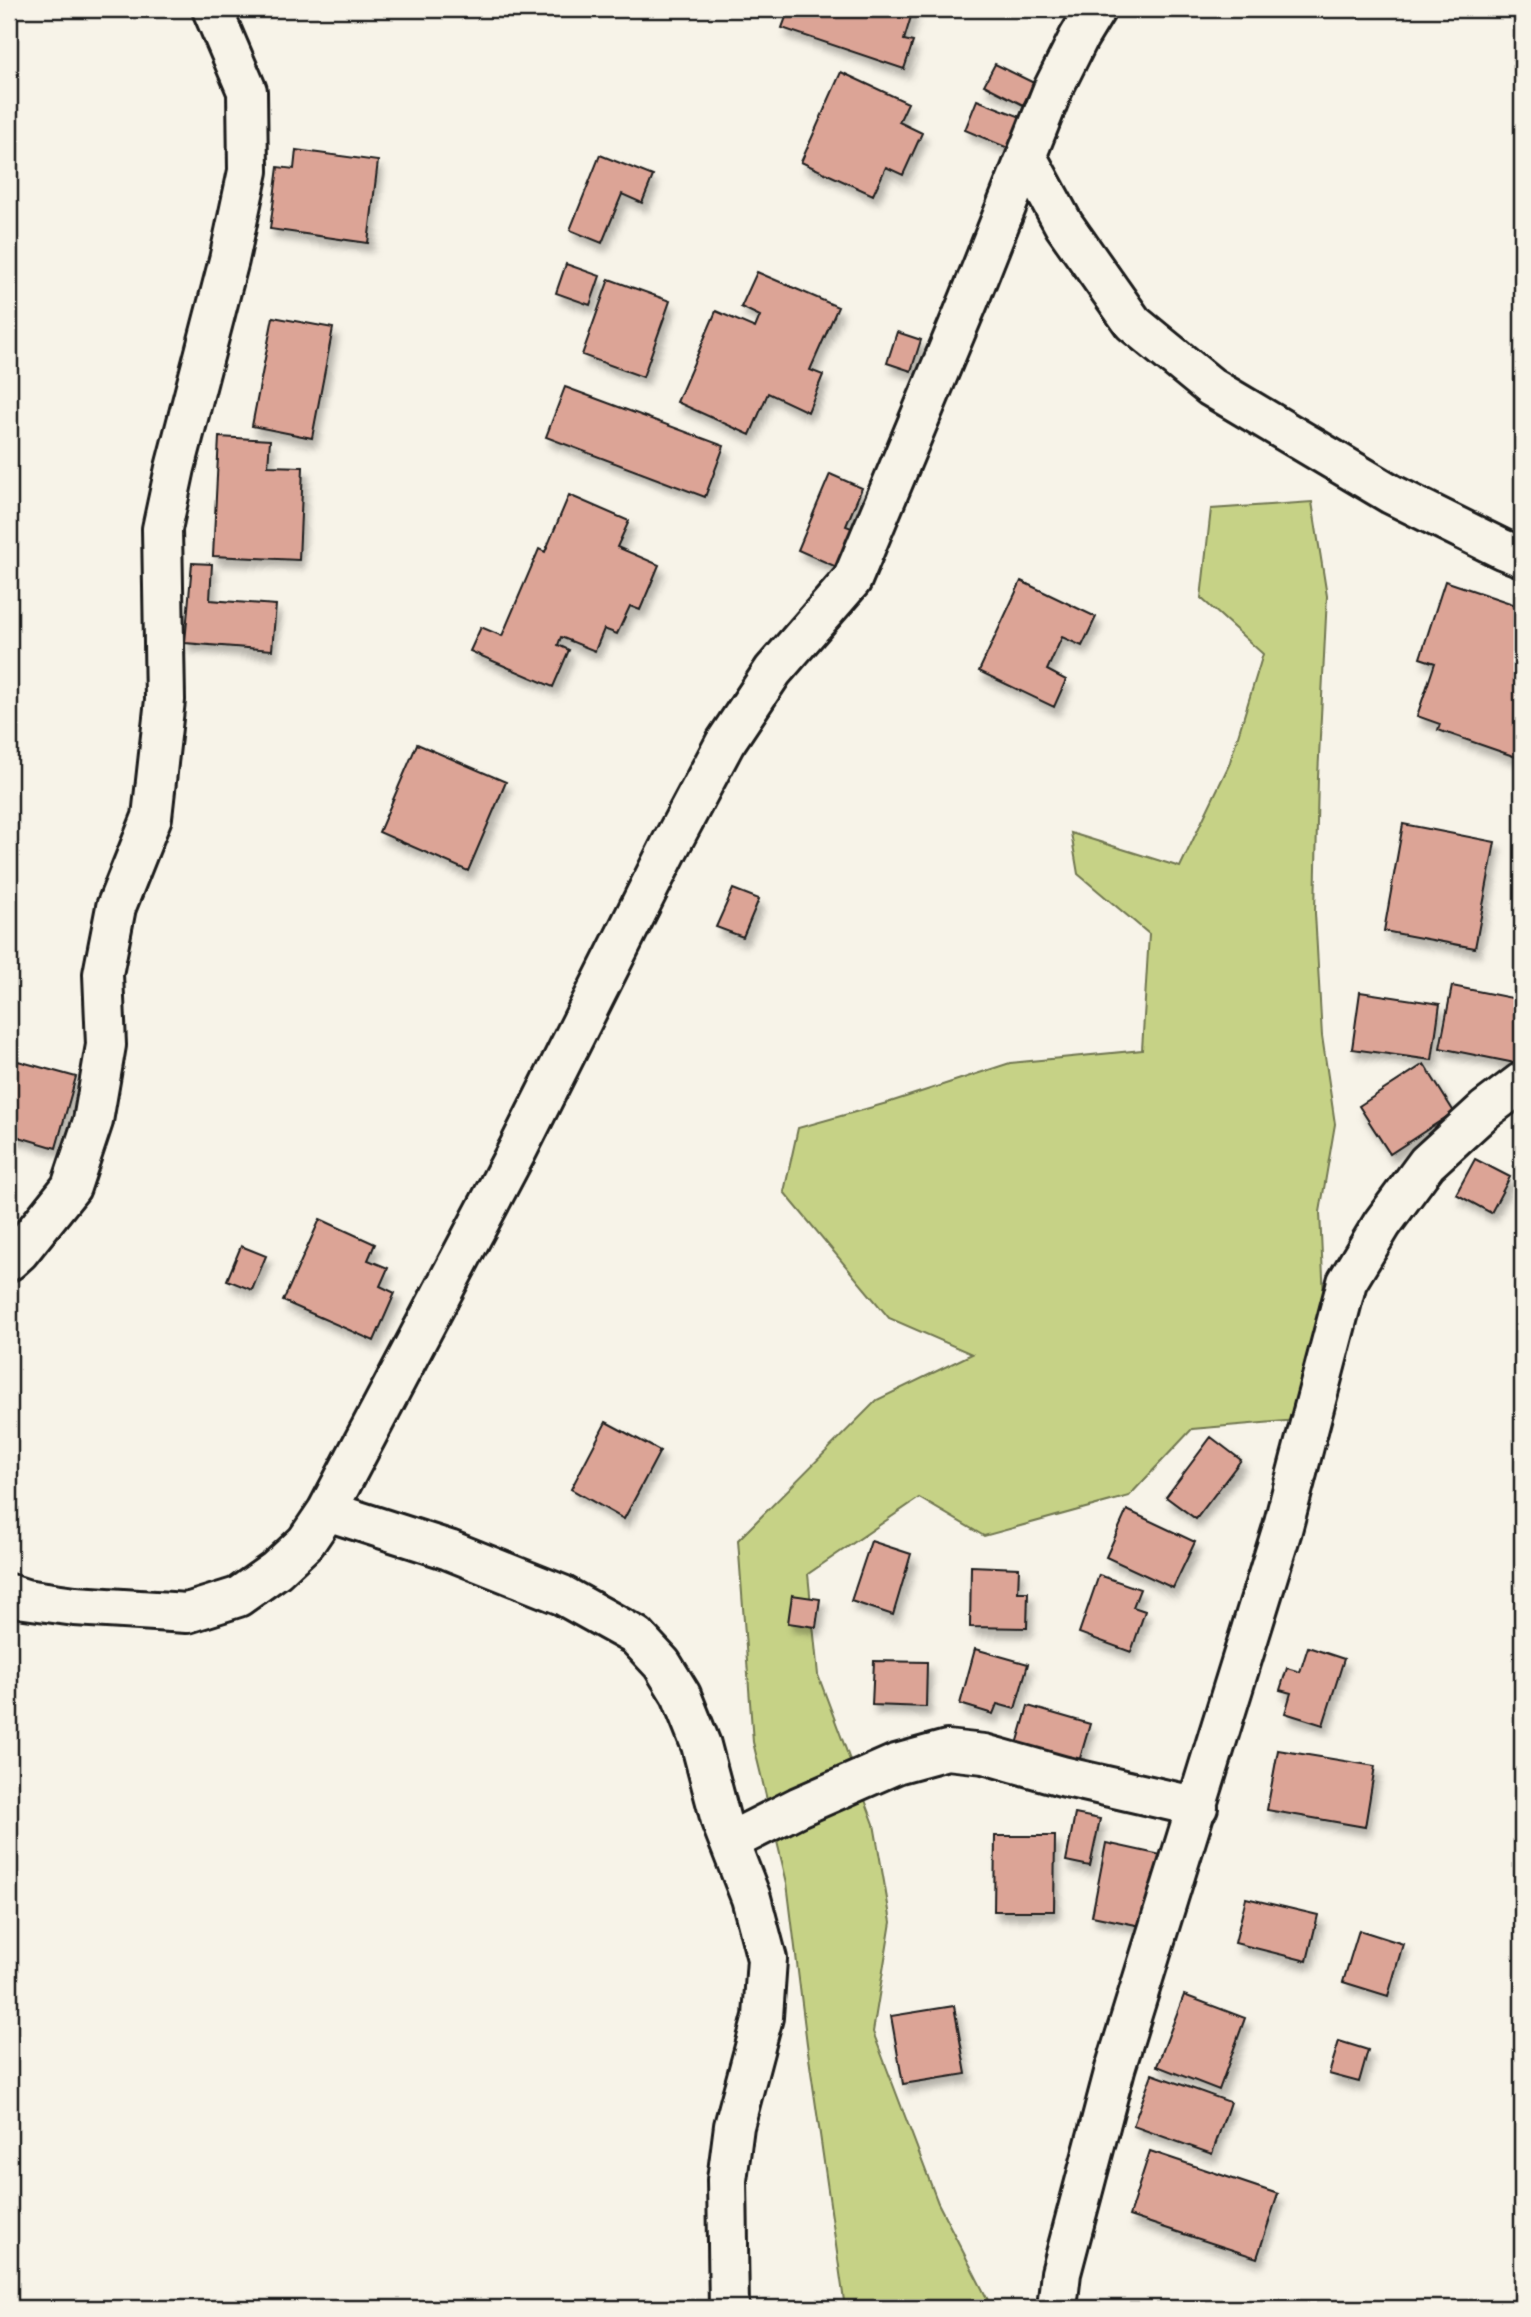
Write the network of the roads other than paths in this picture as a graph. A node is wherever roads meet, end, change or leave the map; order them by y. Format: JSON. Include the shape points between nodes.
{"nodes":[{"id":1,"x":212,"y":9,"type":"edge"},
{"id":2,"x":1096,"y":9,"type":"edge"},
{"id":3,"x":1027,"y":157,"type":"junction"},
{"id":4,"x":1522,"y":557,"type":"edge"},
{"id":5,"x":1522,"y":1082,"type":"edge"},
{"id":6,"x":9,"y":1261,"type":"edge"},
{"id":7,"x":327,"y":1511,"type":"junction"},
{"id":8,"x":9,"y":1594,"type":"edge"},
{"id":9,"x":1198,"y":1807,"type":"junction"},
{"id":10,"x":729,"y":1842,"type":"junction"},
{"id":11,"x":729,"y":2308,"type":"edge"},
{"id":12,"x":1056,"y":2308,"type":"edge"}],
"edges":[{"from":1,"to":6,"type":"street","via":[[247,91],[248,171],[162,529],[164,700],[152,817],[116,907],[103,974],[106,1045],[93,1121],[71,1187]]},
{"from":2,"to":3,"type":"street","via":[[1053,89]]},
{"from":3,"to":4,"type":"street","via":[[1065,225],[1133,323],[1201,379],[1391,494]]},
{"from":3,"to":7,"type":"street","via":[[852,580],[773,671],[725,743]]},
{"from":5,"to":9,"type":"street","via":[[1427,1163],[1347,1282],[1282,1530]]},
{"from":7,"to":8,"type":"street","via":[[306,1542],[276,1570],[238,1597],[187,1613],[75,1606]]},
{"from":7,"to":10,"type":"street","via":[[449,1550],[562,1595],[636,1636],[662,1664],[681,1695]]},
{"from":9,"to":10,"type":"street","via":[[984,1754],[947,1750],[897,1764]]},
{"from":9,"to":12,"type":"street","via":[[1115,2069],[1061,2273]]},
{"from":10,"to":11,"type":"street","via":[[751,1898],[767,1959],[763,2017],[737,2113],[727,2180]]}]}
